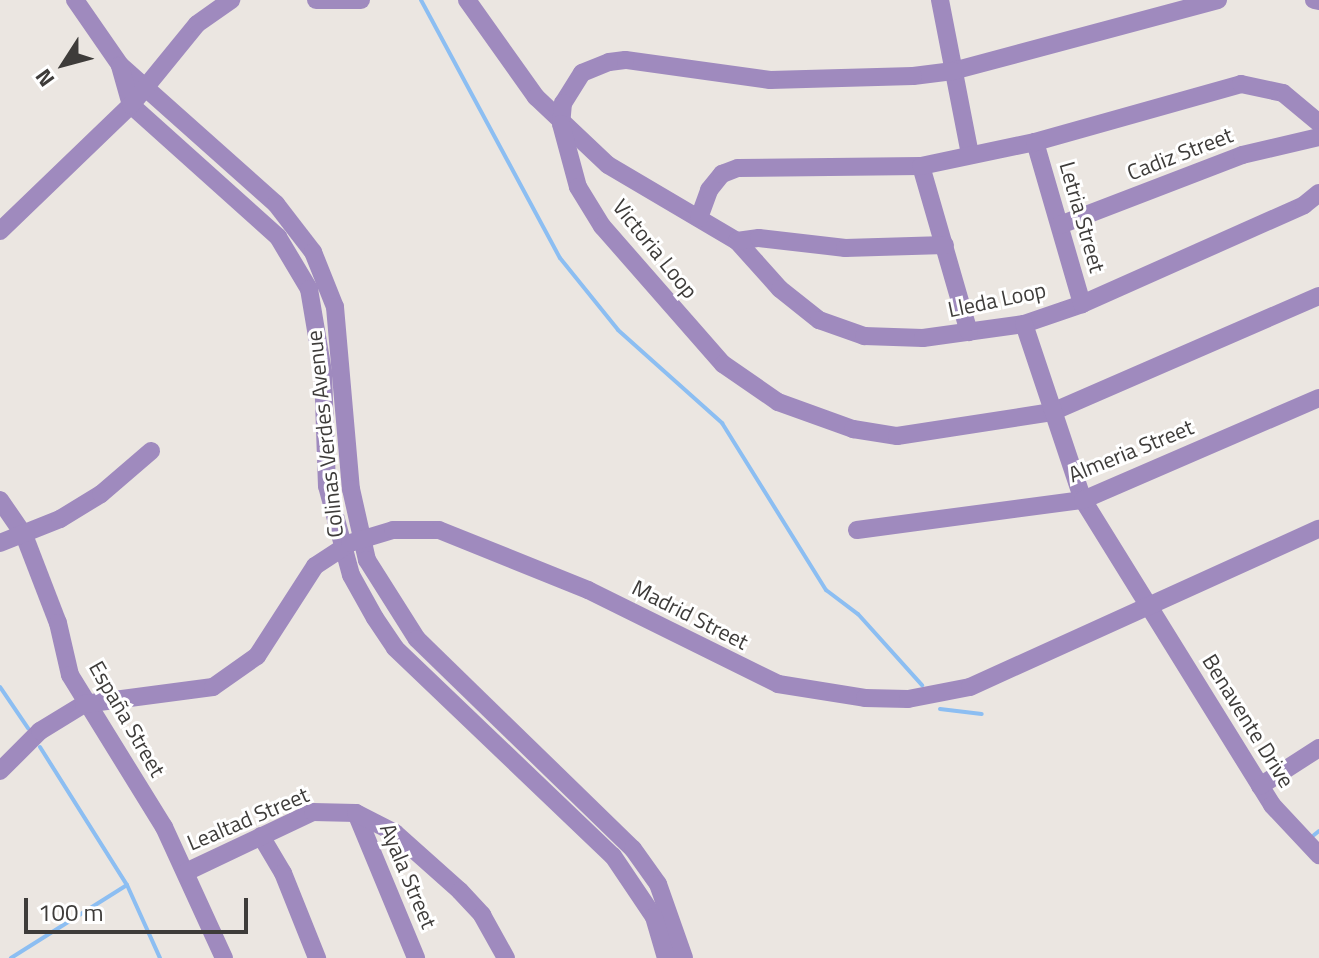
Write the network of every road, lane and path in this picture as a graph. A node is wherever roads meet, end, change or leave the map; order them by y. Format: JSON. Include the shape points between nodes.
{"nodes":[{"id":1,"x":75,"y":0,"type":"edge"},
{"id":2,"x":231,"y":0,"type":"edge"},
{"id":3,"x":316,"y":0,"type":"edge"},
{"id":4,"x":361,"y":0,"type":"edge"},
{"id":5,"x":467,"y":0,"type":"edge"},
{"id":6,"x":940,"y":0,"type":"edge"},
{"id":7,"x":1218,"y":0,"type":"edge"},
{"id":8,"x":120,"y":65,"type":"junction"},
{"id":9,"x":953,"y":71,"type":"junction"},
{"id":10,"x":145,"y":90,"type":"junction"},
{"id":11,"x":131,"y":105,"type":"junction"},
{"id":12,"x":1319,"y":123,"type":"edge"},
{"id":13,"x":561,"y":124,"type":"junction"},
{"id":14,"x":1319,"y":137,"type":"edge"},
{"id":15,"x":1035,"y":142,"type":"junction"},
{"id":16,"x":970,"y":154,"type":"junction"},
{"id":17,"x":921,"y":166,"type":"junction"},
{"id":18,"x":1319,"y":193,"type":"edge"},
{"id":19,"x":699,"y":218,"type":"junction"},
{"id":20,"x":1060,"y":225,"type":"junction"},
{"id":21,"x":0,"y":231,"type":"edge"},
{"id":22,"x":737,"y":241,"type":"junction"},
{"id":23,"x":945,"y":245,"type":"junction"},
{"id":24,"x":1319,"y":296,"type":"edge"},
{"id":25,"x":1082,"y":304,"type":"junction"},
{"id":26,"x":1024,"y":324,"type":"junction"},
{"id":27,"x":969,"y":332,"type":"junction"},
{"id":28,"x":1319,"y":398,"type":"edge"},
{"id":29,"x":1052,"y":412,"type":"junction"},
{"id":30,"x":151,"y":451,"type":"dead end"},
{"id":31,"x":0,"y":500,"type":"edge"},
{"id":32,"x":1083,"y":500,"type":"junction"},
{"id":33,"x":1319,"y":529,"type":"edge"},
{"id":34,"x":857,"y":530,"type":"dead end"},
{"id":35,"x":24,"y":535,"type":"junction"},
{"id":36,"x":359,"y":539,"type":"junction"},
{"id":37,"x":0,"y":543,"type":"edge"},
{"id":38,"x":342,"y":548,"type":"junction"},
{"id":39,"x":1147,"y":606,"type":"junction"},
{"id":40,"x":84,"y":704,"type":"junction"},
{"id":41,"x":1319,"y":748,"type":"edge"},
{"id":42,"x":0,"y":771,"type":"edge"},
{"id":43,"x":1260,"y":786,"type":"junction"},
{"id":44,"x":356,"y":813,"type":"junction"},
{"id":45,"x":261,"y":836,"type":"junction"},
{"id":46,"x":1319,"y":855,"type":"edge"},
{"id":47,"x":186,"y":872,"type":"junction"},
{"id":48,"x":224,"y":958,"type":"edge"},
{"id":49,"x":317,"y":958,"type":"edge"},
{"id":50,"x":416,"y":958,"type":"edge"},
{"id":51,"x":506,"y":958,"type":"edge"},
{"id":52,"x":666,"y":958,"type":"edge"},
{"id":53,"x":684,"y":958,"type":"edge"}],
"edges":[{"from":1,"to":8,"type":"street","name":"Colinas Verdes Avenue"},
{"from":2,"to":10,"type":"street","via":[[197,24]]},
{"from":3,"to":4,"type":"street"},
{"from":5,"to":13,"type":"street"},
{"from":6,"to":9,"type":"street"},
{"from":7,"to":9,"type":"street"},
{"from":8,"to":10,"type":"street","name":"Colinas Verdes Avenue"},
{"from":8,"to":11,"type":"street","name":"Colinas Verdes Avenue"},
{"from":9,"to":13,"type":"street","via":[[770,80],[625,60],[582,73],[563,103]]},
{"from":9,"to":16,"type":"street"},
{"from":10,"to":11,"type":"street"},
{"from":10,"to":36,"type":"street","name":"Colinas Verdes Avenue","via":[[276,204],[299,231],[326,279],[340,345]]},
{"from":11,"to":21,"type":"street"},
{"from":11,"to":38,"type":"street","name":"Colinas Verdes Avenue","via":[[278,237],[309,289],[323,372],[327,486]]},
{"from":12,"to":15,"type":"street","via":[[1283,93],[1252,83]]},
{"from":13,"to":19,"type":"street","name":"Lleda Loop","via":[[608,165]]},
{"from":13,"to":29,"type":"street","name":"Victoria Loop","via":[[578,187],[602,226],[723,364],[752,387],[823,421],[897,436]]},
{"from":14,"to":20,"type":"street","name":"Cadiz Street","via":[[1242,155]]},
{"from":15,"to":16,"type":"street"},
{"from":15,"to":20,"type":"street","name":"Letria Street"},
{"from":16,"to":17,"type":"street"},
{"from":17,"to":19,"type":"street","via":[[738,168],[722,174],[709,190]]},
{"from":17,"to":23,"type":"street"},
{"from":18,"to":25,"type":"street","name":"Lleda Loop","via":[[1304,205]]},
{"from":19,"to":22,"type":"street","name":"Lleda Loop"},
{"from":20,"to":25,"type":"street","name":"Letria Street"},
{"from":22,"to":23,"type":"street","via":[[759,238],[845,248]]},
{"from":22,"to":27,"type":"street","name":"Lleda Loop","via":[[780,289],[819,320],[864,336],[923,338]]},
{"from":23,"to":27,"type":"street"},
{"from":24,"to":29,"type":"street","name":"Victoria Loop"},
{"from":25,"to":26,"type":"street","name":"Lleda Loop"},
{"from":26,"to":27,"type":"street","name":"Lleda Loop"},
{"from":26,"to":29,"type":"street","name":"Benavente Drive"},
{"from":28,"to":32,"type":"street","name":"Almeria Street"},
{"from":29,"to":32,"type":"street","name":"Benavente Drive"},
{"from":30,"to":35,"type":"street","via":[[101,494]]},
{"from":31,"to":35,"type":"street","name":"España Street"},
{"from":32,"to":34,"type":"street","name":"Almeria Street"},
{"from":32,"to":39,"type":"street","name":"Benavente Drive"},
{"from":33,"to":39,"type":"street","name":"Madrid Street"},
{"from":35,"to":37,"type":"street"},
{"from":35,"to":40,"type":"street","name":"España Street"},
{"from":36,"to":38,"type":"street","name":"Madrid Street"},
{"from":36,"to":39,"type":"street","name":"Madrid Street","via":[[393,530],[439,530],[588,590],[778,684],[865,698],[908,699],[970,687]]},
{"from":36,"to":53,"type":"street","name":"Colinas Verdes Avenue","via":[[392,606],[417,639],[633,849],[658,884]]},
{"from":38,"to":40,"type":"street","name":"Madrid Street","via":[[301,582],[257,656],[213,687]]},
{"from":38,"to":52,"type":"street","name":"Colinas Verdes Avenue","via":[[351,575],[395,648],[631,878],[654,917]]},
{"from":39,"to":43,"type":"street","name":"Benavente Drive"},
{"from":40,"to":42,"type":"street","via":[[34,737]]},
{"from":40,"to":47,"type":"street","name":"España Street","via":[[164,827]]},
{"from":41,"to":43,"type":"street"},
{"from":43,"to":46,"type":"street","name":"Benavente Drive"},
{"from":44,"to":45,"type":"street","name":"Lealtad Street","via":[[313,812]]},
{"from":44,"to":50,"type":"street","name":"Ayala Street"},
{"from":44,"to":51,"type":"street","name":"Lealtad Street","via":[[395,833],[460,891],[482,915]]},
{"from":45,"to":47,"type":"street","name":"Lealtad Street"},
{"from":45,"to":49,"type":"street","via":[[283,873]]},
{"from":47,"to":48,"type":"street","name":"España Street"}]}
